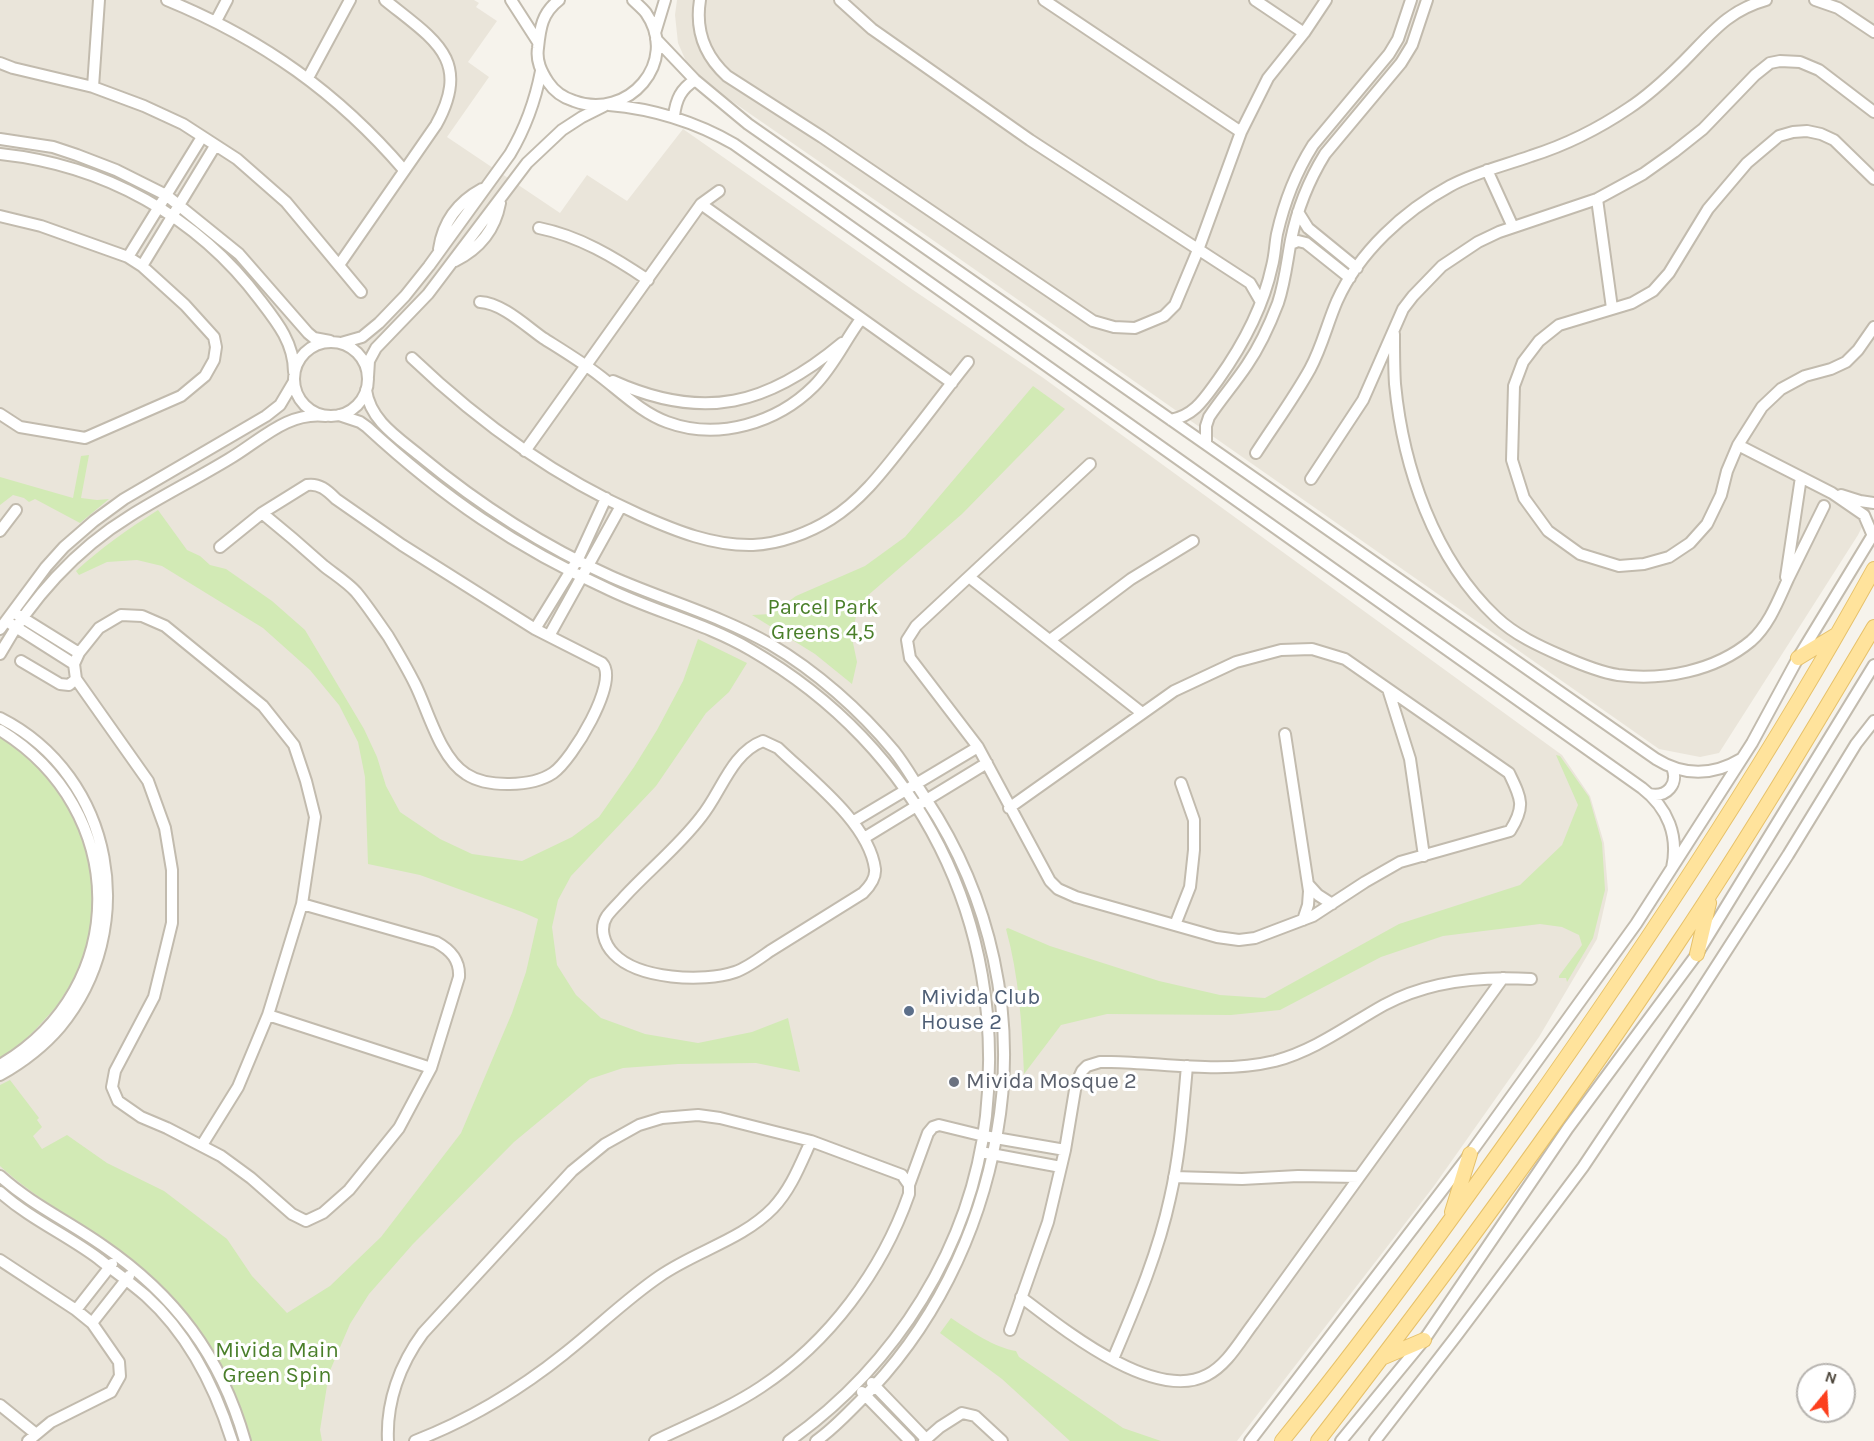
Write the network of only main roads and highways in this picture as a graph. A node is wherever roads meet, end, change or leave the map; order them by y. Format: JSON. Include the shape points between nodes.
{"nodes":[{"id":1,"x":1874,"y":569,"type":"edge"},
{"id":2,"x":1874,"y":627,"type":"edge"},
{"id":3,"x":1838,"y":634,"type":"junction"},
{"id":4,"x":1798,"y":658,"type":"road end"},
{"id":5,"x":1711,"y":893,"type":"junction"},
{"id":6,"x":1697,"y":954,"type":"road end"},
{"id":7,"x":1470,"y":1154,"type":"road end"},
{"id":8,"x":1448,"y":1225,"type":"junction"},
{"id":9,"x":1424,"y":1340,"type":"road end"},
{"id":10,"x":1382,"y":1358,"type":"junction"},
{"id":11,"x":1282,"y":1441,"type":"edge"},
{"id":12,"x":1318,"y":1441,"type":"edge"}],
"edges":[{"from":1,"to":3,"type":"main road"},
{"from":2,"to":5,"type":"main road"},
{"from":3,"to":4,"type":"main road"},
{"from":3,"to":8,"type":"main road","via":[[1653,933]]},
{"from":5,"to":6,"type":"main road"},
{"from":5,"to":10,"type":"main road","via":[[1597,1063]]},
{"from":7,"to":8,"type":"main road"},
{"from":8,"to":11,"type":"main road"},
{"from":9,"to":10,"type":"main road"},
{"from":10,"to":12,"type":"main road"}]}
